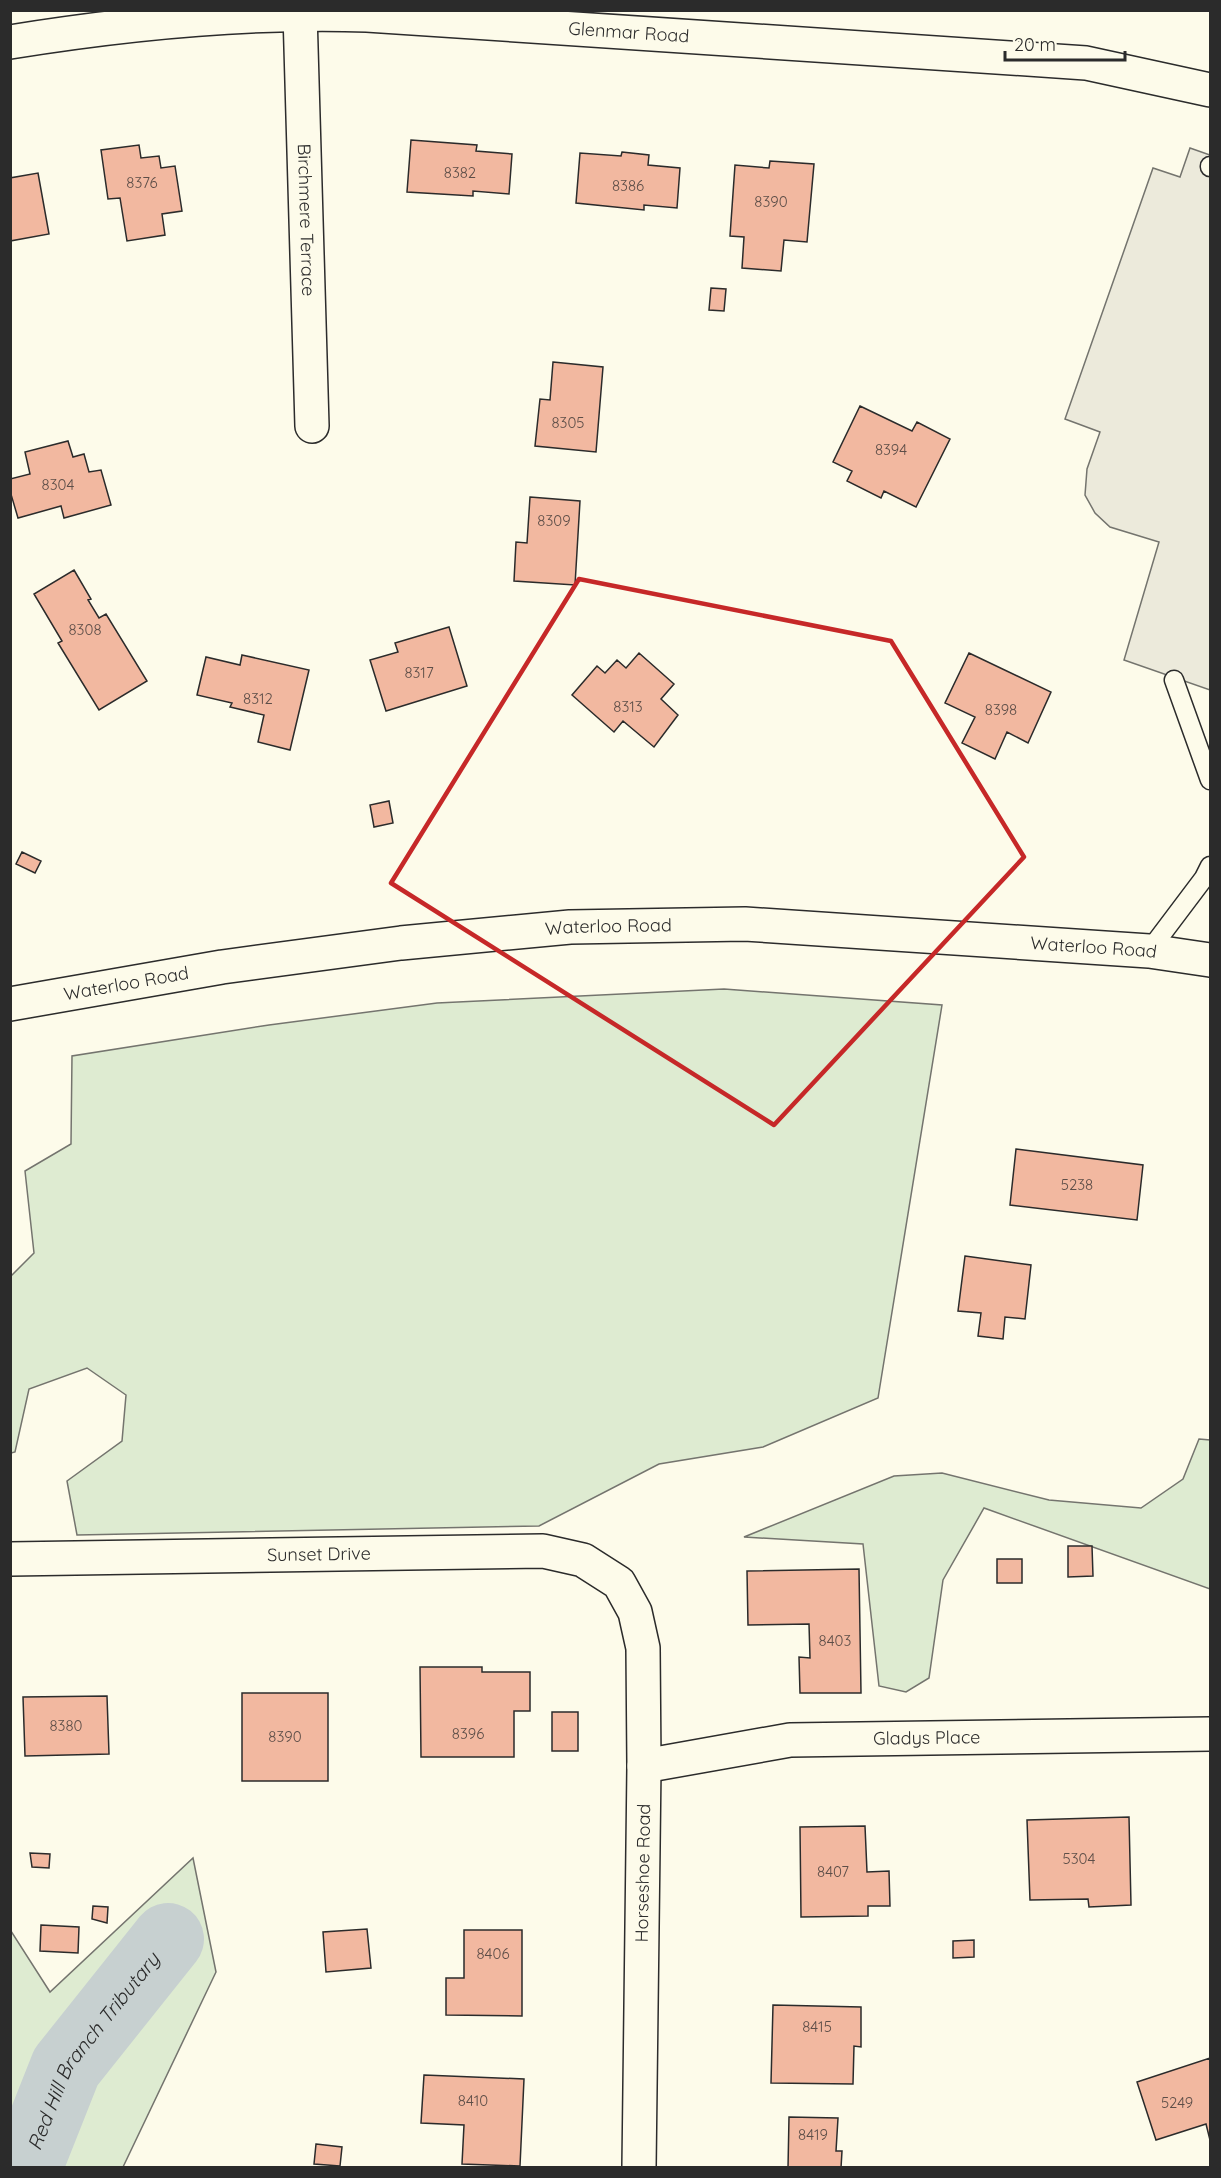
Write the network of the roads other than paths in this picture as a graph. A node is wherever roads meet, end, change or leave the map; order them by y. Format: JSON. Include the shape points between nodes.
{"nodes":[{"id":1,"x":300,"y":13,"type":"junction"},
{"id":2,"x":10,"y":42,"type":"edge"},
{"id":3,"x":1210,"y":90,"type":"edge"},
{"id":4,"x":312,"y":426,"type":"dead end"},
{"id":5,"x":1174,"y":680,"type":"dead end"},
{"id":6,"x":1210,"y":780,"type":"edge"},
{"id":7,"x":1210,"y":866,"type":"edge"},
{"id":8,"x":1149,"y":951,"type":"junction"},
{"id":9,"x":1210,"y":960,"type":"edge"},
{"id":10,"x":10,"y":1004,"type":"edge"},
{"id":11,"x":10,"y":1559,"type":"edge"},
{"id":12,"x":619,"y":1583,"type":"joint"},
{"id":13,"x":1210,"y":1734,"type":"edge"},
{"id":14,"x":644,"y":1766,"type":"junction"},
{"id":15,"x":639,"y":2168,"type":"edge"}],
"edges":[{"from":1,"to":2,"type":"street","name":"Glenmar Road","via":[[222,17]]},
{"from":1,"to":3,"type":"street","name":"Glenmar Road","via":[[1086,63]]},
{"from":1,"to":4,"type":"street","name":"Birchmere Terrace"},
{"from":5,"to":6,"type":"lane"},
{"from":7,"to":8,"type":"lane"},
{"from":8,"to":9,"type":"street","name":"Waterloo Road"},
{"from":8,"to":10,"type":"street","name":"Waterloo Road","via":[[745,924],[570,927],[267,961]]},
{"from":11,"to":12,"type":"street","name":"Sunset Drive","via":[[543,1551],[583,1560]]},
{"from":12,"to":14,"type":"street","name":"Horseshoe Road","via":[[635,1612],[643,1648]]},
{"from":13,"to":14,"type":"street","name":"Gladys Place","via":[[790,1740]]},
{"from":14,"to":15,"type":"street","name":"Horseshoe Road"}]}
